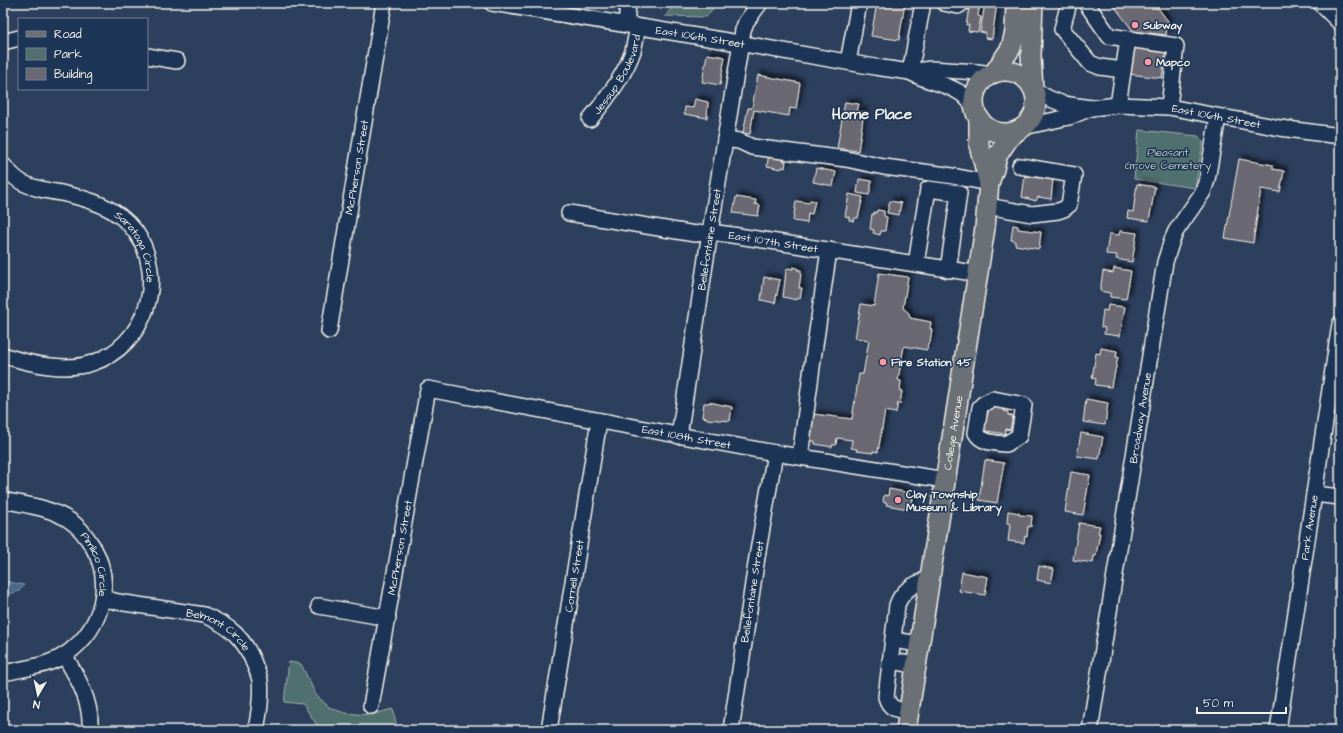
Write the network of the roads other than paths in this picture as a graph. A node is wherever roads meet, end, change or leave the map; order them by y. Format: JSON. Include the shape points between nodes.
{"nodes":[{"id":1,"x":384,"y":3,"type":"edge"},
{"id":2,"x":492,"y":3,"type":"edge"},
{"id":3,"x":628,"y":3,"type":"edge"},
{"id":4,"x":760,"y":3,"type":"edge"},
{"id":5,"x":859,"y":3,"type":"edge"},
{"id":6,"x":923,"y":3,"type":"edge"},
{"id":7,"x":944,"y":3,"type":"edge"},
{"id":8,"x":962,"y":3,"type":"edge"},
{"id":9,"x":1016,"y":3,"type":"edge"},
{"id":10,"x":1033,"y":3,"type":"edge"},
{"id":11,"x":1069,"y":3,"type":"edge"},
{"id":12,"x":1086,"y":3,"type":"edge"},
{"id":13,"x":1320,"y":3,"type":"edge"},
{"id":14,"x":1340,"y":23,"type":"edge"},
{"id":15,"x":632,"y":26,"type":"junction"},
{"id":16,"x":18,"y":38,"type":"edge"},
{"id":17,"x":1128,"y":40,"type":"junction"},
{"id":18,"x":3,"y":42,"type":"edge"},
{"id":19,"x":741,"y":43,"type":"junction"},
{"id":20,"x":148,"y":56,"type":"edge"},
{"id":21,"x":177,"y":61,"type":"dead end"},
{"id":22,"x":848,"y":62,"type":"junction"},
{"id":23,"x":1123,"y":70,"type":"junction"},
{"id":24,"x":910,"y":72,"type":"junction"},
{"id":25,"x":992,"y":73,"type":"junction"},
{"id":26,"x":1033,"y":89,"type":"junction"},
{"id":27,"x":1118,"y":105,"type":"junction"},
{"id":28,"x":1169,"y":107,"type":"junction"},
{"id":29,"x":1091,"y":108,"type":"junction"},
{"id":30,"x":977,"y":113,"type":"junction"},
{"id":31,"x":1218,"y":117,"type":"junction"},
{"id":32,"x":590,"y":119,"type":"dead end"},
{"id":33,"x":1021,"y":128,"type":"junction"},
{"id":34,"x":1340,"y":136,"type":"edge"},
{"id":35,"x":725,"y":139,"type":"junction"},
{"id":36,"x":3,"y":165,"type":"edge"},
{"id":37,"x":1020,"y":166,"type":"dead end"},
{"id":38,"x":989,"y":183,"type":"junction"},
{"id":39,"x":987,"y":206,"type":"junction"},
{"id":40,"x":568,"y":213,"type":"dead end"},
{"id":41,"x":710,"y":232,"type":"junction"},
{"id":42,"x":829,"y":250,"type":"junction"},
{"id":43,"x":916,"y":264,"type":"junction"},
{"id":44,"x":948,"y":270,"type":"junction"},
{"id":45,"x":978,"y":274,"type":"junction"},
{"id":46,"x":1340,"y":324,"type":"edge"},
{"id":47,"x":329,"y":331,"type":"dead end"},
{"id":48,"x":3,"y":355,"type":"edge"},
{"id":49,"x":428,"y":390,"type":"joint"},
{"id":50,"x":957,"y":403,"type":"junction"},
{"id":51,"x":997,"y":405,"type":"dead end"},
{"id":52,"x":599,"y":421,"type":"junction"},
{"id":53,"x":679,"y":436,"type":"junction"},
{"id":54,"x":775,"y":453,"type":"junction"},
{"id":55,"x":800,"y":457,"type":"junction"},
{"id":56,"x":945,"y":480,"type":"junction"},
{"id":57,"x":1314,"y":494,"type":"junction"},
{"id":58,"x":1340,"y":497,"type":"edge"},
{"id":59,"x":3,"y":500,"type":"edge"},
{"id":60,"x":930,"y":579,"type":"junction"},
{"id":61,"x":103,"y":598,"type":"junction"},
{"id":62,"x":320,"y":606,"type":"dead end"},
{"id":63,"x":388,"y":618,"type":"junction"},
{"id":64,"x":892,"y":640,"type":"junction"},
{"id":65,"x":919,"y":644,"type":"junction"},
{"id":66,"x":64,"y":655,"type":"junction"},
{"id":67,"x":890,"y":661,"type":"junction"},
{"id":68,"x":916,"y":665,"type":"junction"},
{"id":69,"x":3,"y":673,"type":"edge"},
{"id":70,"x":371,"y":706,"type":"dead end"},
{"id":71,"x":907,"y":721,"type":"edge"},
{"id":72,"x":90,"y":730,"type":"edge"},
{"id":73,"x":256,"y":730,"type":"edge"},
{"id":74,"x":549,"y":730,"type":"edge"},
{"id":75,"x":731,"y":730,"type":"edge"},
{"id":76,"x":1090,"y":730,"type":"edge"},
{"id":77,"x":1278,"y":730,"type":"edge"}],
"edges":[{"from":1,"to":47,"type":"street","name":"McPherson Street"},
{"from":2,"to":15,"type":"street","name":"East 106th Street"},
{"from":3,"to":15,"type":"street","name":"Jessup Boulevard"},
{"from":4,"to":19,"type":"street","via":[[746,22]]},
{"from":5,"to":22,"type":"street"},
{"from":6,"to":24,"type":"street"},
{"from":7,"to":8,"type":"street","via":[[958,6]]},
{"from":9,"to":25,"type":"main road","via":[[1012,48]]},
{"from":10,"to":26,"type":"main road"},
{"from":11,"to":23,"type":"street","via":[[1062,29],[1090,64]]},
{"from":12,"to":17,"type":"street","via":[[1109,36]]},
{"from":13,"to":14,"type":"street"},
{"from":15,"to":19,"type":"street","name":"East 106th Street"},
{"from":15,"to":32,"type":"street","name":"Jessup Boulevard","via":[[633,50],[627,65]]},
{"from":16,"to":18,"type":"street"},
{"from":17,"to":23,"type":"street"},
{"from":17,"to":28,"type":"street","via":[[1176,46]]},
{"from":19,"to":22,"type":"street","name":"East 106th Street"},
{"from":19,"to":35,"type":"street","name":"Bellefontaine Street"},
{"from":20,"to":21,"type":"street"},
{"from":22,"to":24,"type":"street","name":"East 106th Street"},
{"from":23,"to":27,"type":"street"},
{"from":24,"to":25,"type":"street","name":"East 106th Street","via":[[931,69]]},
{"from":24,"to":30,"type":"street","name":"East 106th Street","via":[[963,94]]},
{"from":25,"to":26,"type":"main road","via":[[1016,73],[1027,80]]},
{"from":25,"to":30,"type":"main road","via":[[982,81],[976,91],[974,102]]},
{"from":26,"to":29,"type":"street","name":"East 106th Street","via":[[1057,102]]},
{"from":26,"to":33,"type":"main road","via":[[1035,111]]},
{"from":27,"to":28,"type":"street","name":"East 106th Street"},
{"from":27,"to":29,"type":"street","name":"East 106th Street"},
{"from":28,"to":31,"type":"street","name":"East 106th Street"},
{"from":29,"to":33,"type":"street","name":"East 106th Street","via":[[1069,117]]},
{"from":30,"to":33,"type":"main road","via":[[988,127],[996,131],[1010,132]]},
{"from":30,"to":38,"type":"main road","name":"College Avenue","via":[[979,145]]},
{"from":31,"to":34,"type":"street","name":"East 106th Street"},
{"from":31,"to":76,"type":"street","name":"Broadway Avenue","via":[[1205,187],[1176,231],[1165,262]]},
{"from":33,"to":38,"type":"main road","name":"College Avenue","via":[[1009,138],[997,156]]},
{"from":35,"to":38,"type":"street","via":[[739,141],[752,147],[846,159],[884,168]]},
{"from":35,"to":41,"type":"street","name":"Bellefontaine Street"},
{"from":36,"to":48,"type":"street","name":"Saratoga Circle","via":[[22,183],[36,189],[88,199],[108,207],[124,219],[135,232],[144,250],[150,280],[147,305],[138,328],[123,346],[103,359],[66,367],[16,360]]},
{"from":37,"to":39,"type":"street","via":[[1074,175],[1069,205],[1058,211],[1032,214]]},
{"from":38,"to":39,"type":"main road","name":"College Avenue"},
{"from":39,"to":45,"type":"main road","name":"College Avenue"},
{"from":40,"to":41,"type":"street","name":"East 107th Street","via":[[695,234]]},
{"from":41,"to":42,"type":"street","name":"East 107th Street"},
{"from":41,"to":53,"type":"street","name":"Bellefontaine Street"},
{"from":42,"to":43,"type":"street","name":"East 107th Street"},
{"from":42,"to":55,"type":"street"},
{"from":43,"to":44,"type":"street","name":"East 107th Street"},
{"from":43,"to":44,"type":"street","via":[[928,188],[951,192],[959,194]]},
{"from":44,"to":45,"type":"street","name":"East 107th Street"},
{"from":45,"to":50,"type":"main road","name":"College Avenue"},
{"from":46,"to":57,"type":"street","name":"Park Avenue"},
{"from":49,"to":52,"type":"street","name":"East 108th Street"},
{"from":49,"to":63,"type":"street","name":"McPherson Street"},
{"from":50,"to":51,"type":"street"},
{"from":50,"to":56,"type":"main road","name":"College Avenue"},
{"from":52,"to":53,"type":"street","name":"East 108th Street"},
{"from":52,"to":74,"type":"street","name":"Cornell Street"},
{"from":53,"to":54,"type":"street","name":"East 108th Street"},
{"from":54,"to":55,"type":"street","name":"East 108th Street"},
{"from":54,"to":75,"type":"street","name":"Bellefontaine Street"},
{"from":55,"to":56,"type":"street","name":"East 108th Street"},
{"from":56,"to":60,"type":"main road","name":"College Avenue"},
{"from":57,"to":58,"type":"street"},
{"from":57,"to":77,"type":"street","name":"Park Avenue"},
{"from":59,"to":61,"type":"street","name":"Pimlico Circle","via":[[45,508],[71,521],[82,531],[100,561]]},
{"from":60,"to":64,"type":"street","via":[[916,583],[899,598]]},
{"from":60,"to":65,"type":"main road","name":"College Avenue"},
{"from":61,"to":66,"type":"street","name":"Pimlico Circle","via":[[95,622],[78,644]]},
{"from":61,"to":73,"type":"street","name":"Belmont Circle","via":[[204,615],[234,631],[247,648],[260,680]]},
{"from":62,"to":63,"type":"street"},
{"from":63,"to":70,"type":"street","name":"McPherson Street"},
{"from":64,"to":65,"type":"street"},
{"from":64,"to":67,"type":"street"},
{"from":65,"to":68,"type":"main road","name":"College Avenue"},
{"from":66,"to":69,"type":"street","name":"Pimlico Circle","via":[[35,666]]},
{"from":66,"to":72,"type":"street","via":[[87,700]]},
{"from":67,"to":68,"type":"street"},
{"from":67,"to":71,"type":"street","via":[[886,697],[888,704],[898,710]]},
{"from":68,"to":71,"type":"main road","name":"College Avenue"}]}
